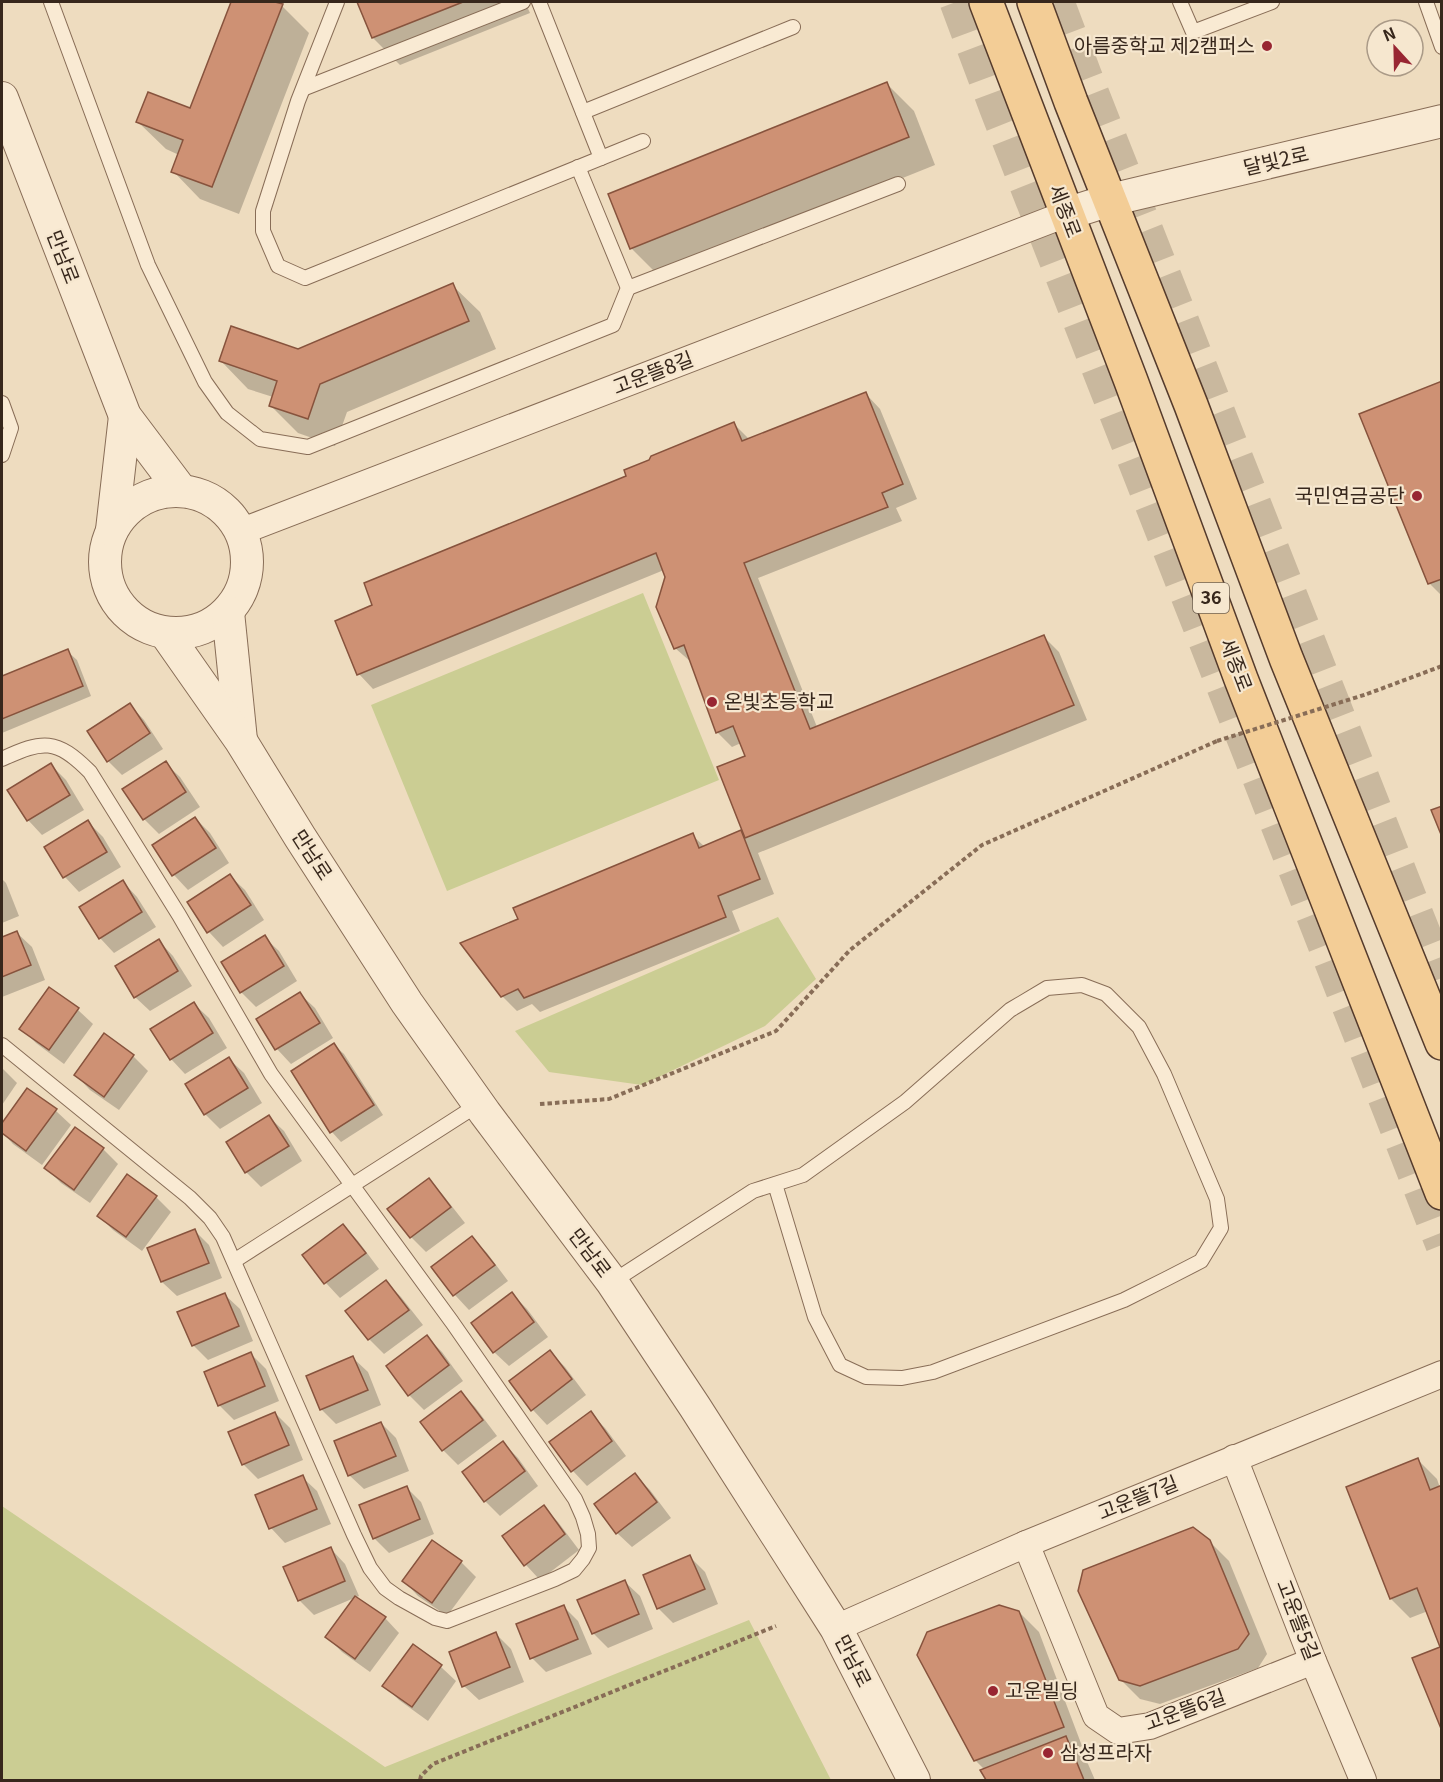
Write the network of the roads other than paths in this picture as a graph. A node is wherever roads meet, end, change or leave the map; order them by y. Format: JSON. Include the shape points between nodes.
{"nodes":[{"id":1,"x":51,"y":2,"type":"edge"},
{"id":2,"x":337,"y":2,"type":"edge"},
{"id":3,"x":523,"y":2,"type":"edge"},
{"id":4,"x":539,"y":2,"type":"edge"},
{"id":5,"x":986,"y":2,"type":"edge"},
{"id":6,"x":1034,"y":2,"type":"edge"},
{"id":7,"x":1180,"y":2,"type":"edge"},
{"id":8,"x":1272,"y":2,"type":"edge"},
{"id":9,"x":1426,"y":2,"type":"edge"},
{"id":10,"x":793,"y":27,"type":"dead end"},
{"id":11,"x":1442,"y":47,"type":"edge"},
{"id":12,"x":305,"y":88,"type":"junction"},
{"id":13,"x":2,"y":102,"type":"edge"},
{"id":14,"x":583,"y":112,"type":"junction"},
{"id":15,"x":1442,"y":121,"type":"edge"},
{"id":16,"x":643,"y":141,"type":"dead end"},
{"id":17,"x":602,"y":158,"type":"junction"},
{"id":18,"x":578,"y":167,"type":"junction"},
{"id":19,"x":898,"y":184,"type":"dead end"},
{"id":20,"x":1110,"y":200,"type":"junction"},
{"id":21,"x":1066,"y":214,"type":"junction"},
{"id":22,"x":628,"y":288,"type":"junction"},
{"id":23,"x":2,"y":403,"type":"edge"},
{"id":24,"x":124,"y":416,"type":"junction"},
{"id":25,"x":2,"y":455,"type":"edge"},
{"id":26,"x":180,"y":489,"type":"junction"},
{"id":27,"x":112,"y":531,"type":"junction"},
{"id":28,"x":240,"y":532,"type":"junction"},
{"id":29,"x":228,"y":612,"type":"junction"},
{"id":30,"x":166,"y":634,"type":"junction"},
{"id":31,"x":241,"y":741,"type":"junction"},
{"id":32,"x":2,"y":759,"type":"edge"},
{"id":33,"x":1442,"y":1043,"type":"edge"},
{"id":34,"x":2,"y":1045,"type":"edge"},
{"id":35,"x":479,"y":1104,"type":"junction"},
{"id":36,"x":775,"y":1184,"type":"junction"},
{"id":37,"x":352,"y":1185,"type":"junction"},
{"id":38,"x":1442,"y":1193,"type":"edge"},
{"id":39,"x":234,"y":1261,"type":"junction"},
{"id":40,"x":612,"y":1282,"type":"junction"},
{"id":41,"x":1442,"y":1374,"type":"edge"},
{"id":42,"x":1234,"y":1458,"type":"junction"},
{"id":43,"x":1026,"y":1544,"type":"junction"},
{"id":44,"x":836,"y":1628,"type":"junction"},
{"id":45,"x":1313,"y":1661,"type":"junction"},
{"id":46,"x":914,"y":1780,"type":"edge"},
{"id":47,"x":1363,"y":1780,"type":"edge"}],
"edges":[{"from":1,"to":22,"type":"lane","via":[[148,265],[205,382],[227,413],[260,439],[308,447],[613,325]]},
{"from":2,"to":12,"type":"lane"},
{"from":3,"to":12,"type":"lane"},
{"from":4,"to":14,"type":"lane"},
{"from":5,"to":21,"type":"main road","name":"세종로","number":"36"},
{"from":6,"to":20,"type":"main road","number":"36"},
{"from":7,"to":8,"type":"lane","via":[[1193,32]]},
{"from":9,"to":11,"type":"lane"},
{"from":10,"to":14,"type":"lane"},
{"from":12,"to":18,"type":"lane","via":[[263,211],[263,231],[278,266],[305,278]]},
{"from":13,"to":24,"type":"street","name":"만남로"},
{"from":14,"to":17,"type":"lane"},
{"from":15,"to":20,"type":"street","name":"달빛2로"},
{"from":16,"to":17,"type":"lane"},
{"from":17,"to":18,"type":"lane"},
{"from":18,"to":22,"type":"lane"},
{"from":19,"to":22,"type":"lane"},
{"from":20,"to":21,"type":"street","name":"달빛2로"},
{"from":20,"to":33,"type":"main road","number":"36","via":[[1286,658]]},
{"from":21,"to":28,"type":"street","name":"고운뜰8길"},
{"from":21,"to":38,"type":"main road","name":"세종로","number":"36","via":[[1241,679]]},
{"from":23,"to":25,"type":"lane","via":[[11,428]]},
{"from":24,"to":26,"type":"street"},
{"from":24,"to":27,"type":"street"},
{"from":26,"to":27,"type":"street","via":[[146,495],[119,517]]},
{"from":26,"to":28,"type":"street","via":[[212,499],[236,521]]},
{"from":27,"to":30,"type":"street","via":[[106,544],[104,575],[116,602],[137,623]]},
{"from":28,"to":29,"type":"street","via":[[248,551],[245,584]]},
{"from":29,"to":30,"type":"street","via":[[200,630]]},
{"from":29,"to":31,"type":"street"},
{"from":30,"to":31,"type":"street","name":"만남로"},
{"from":31,"to":35,"type":"street","name":"만남로","via":[[407,1003]]},
{"from":32,"to":37,"type":"lane","via":[[40,744],[57,746],[90,772],[271,1074]]},
{"from":34,"to":39,"type":"lane","via":[[190,1198],[210,1218]]},
{"from":35,"to":37,"type":"lane"},
{"from":35,"to":40,"type":"street","name":"만남로"},
{"from":36,"to":36,"type":"lane","via":[[803,1174],[906,1102],[1010,1010],[1047,988],[1082,985],[1106,994],[1139,1027],[1164,1074],[1217,1199],[1221,1228],[1201,1261],[1124,1300],[933,1372],[902,1378],[866,1377],[840,1365],[815,1317]]},
{"from":36,"to":40,"type":"lane","via":[[753,1191]]},
{"from":37,"to":39,"type":"lane"},
{"from":37,"to":39,"type":"lane","via":[[575,1499],[589,1548],[574,1570],[447,1621],[429,1615],[385,1588],[354,1536]]},
{"from":40,"to":44,"type":"street","name":"만남로"},
{"from":41,"to":42,"type":"street","name":"고운뜰7길"},
{"from":42,"to":43,"type":"street","name":"고운뜰7길"},
{"from":42,"to":45,"type":"street","name":"고운뜰5길"},
{"from":43,"to":44,"type":"street","name":"고운뜰7길"},
{"from":43,"to":45,"type":"street","name":"고운뜰6길","via":[[1096,1716],[1118,1731],[1150,1726]]},
{"from":44,"to":46,"type":"street","name":"만남로"},
{"from":45,"to":47,"type":"street","name":"고운뜰5길"}]}
